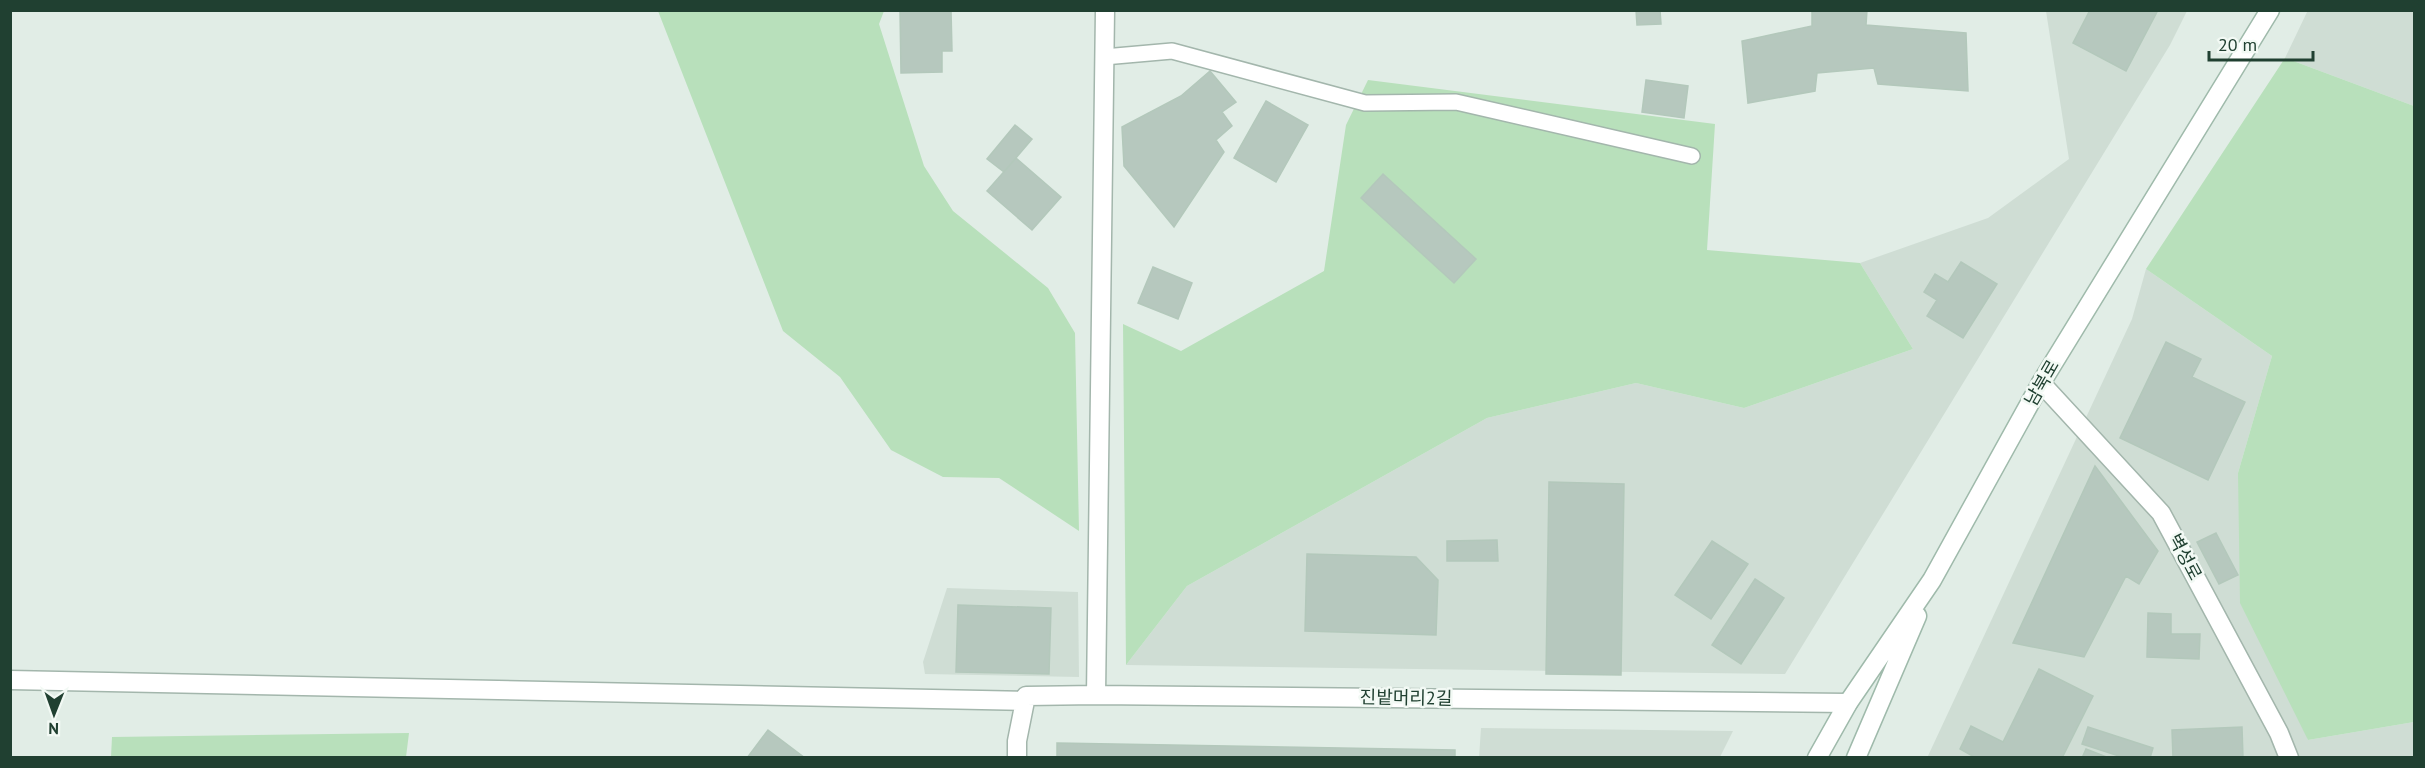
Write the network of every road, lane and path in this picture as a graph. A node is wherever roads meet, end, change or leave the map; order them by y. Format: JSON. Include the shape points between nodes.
{"nodes":[{"id":1,"x":1105,"y":10,"type":"edge"},
{"id":2,"x":2270,"y":10,"type":"edge"},
{"id":3,"x":1104,"y":57,"type":"junction"},
{"id":4,"x":1692,"y":156,"type":"dead end"},
{"id":5,"x":2041,"y":383,"type":"junction"},
{"id":6,"x":1932,"y":580,"type":"junction"},
{"id":7,"x":10,"y":680,"type":"edge"},
{"id":8,"x":1096,"y":695,"type":"junction"},
{"id":9,"x":1025,"y":701,"type":"junction"},
{"id":10,"x":1848,"y":703,"type":"junction"},
{"id":11,"x":1017,"y":758,"type":"edge"},
{"id":12,"x":1817,"y":758,"type":"edge"},
{"id":13,"x":1856,"y":758,"type":"edge"},
{"id":14,"x":2289,"y":758,"type":"edge"}],
"edges":[{"from":1,"to":3,"type":"street"},
{"from":2,"to":5,"type":"street","name":"남북로"},
{"from":3,"to":4,"type":"lane","via":[[1172,51],[1365,103],[1456,102]]},
{"from":3,"to":8,"type":"street"},
{"from":5,"to":6,"type":"street","name":"남북로"},
{"from":5,"to":14,"type":"street","name":"벽성로","via":[[2162,513]]},
{"from":6,"to":10,"type":"street","name":"남북로"},
{"from":6,"to":13,"type":"street"},
{"from":7,"to":9,"type":"street"},
{"from":8,"to":9,"type":"street","name":"진밭머리2길","via":[[1026,696]]},
{"from":8,"to":10,"type":"street","name":"진밭머리2길"},
{"from":9,"to":11,"type":"street"},
{"from":10,"to":12,"type":"street","name":"남북로"}]}
